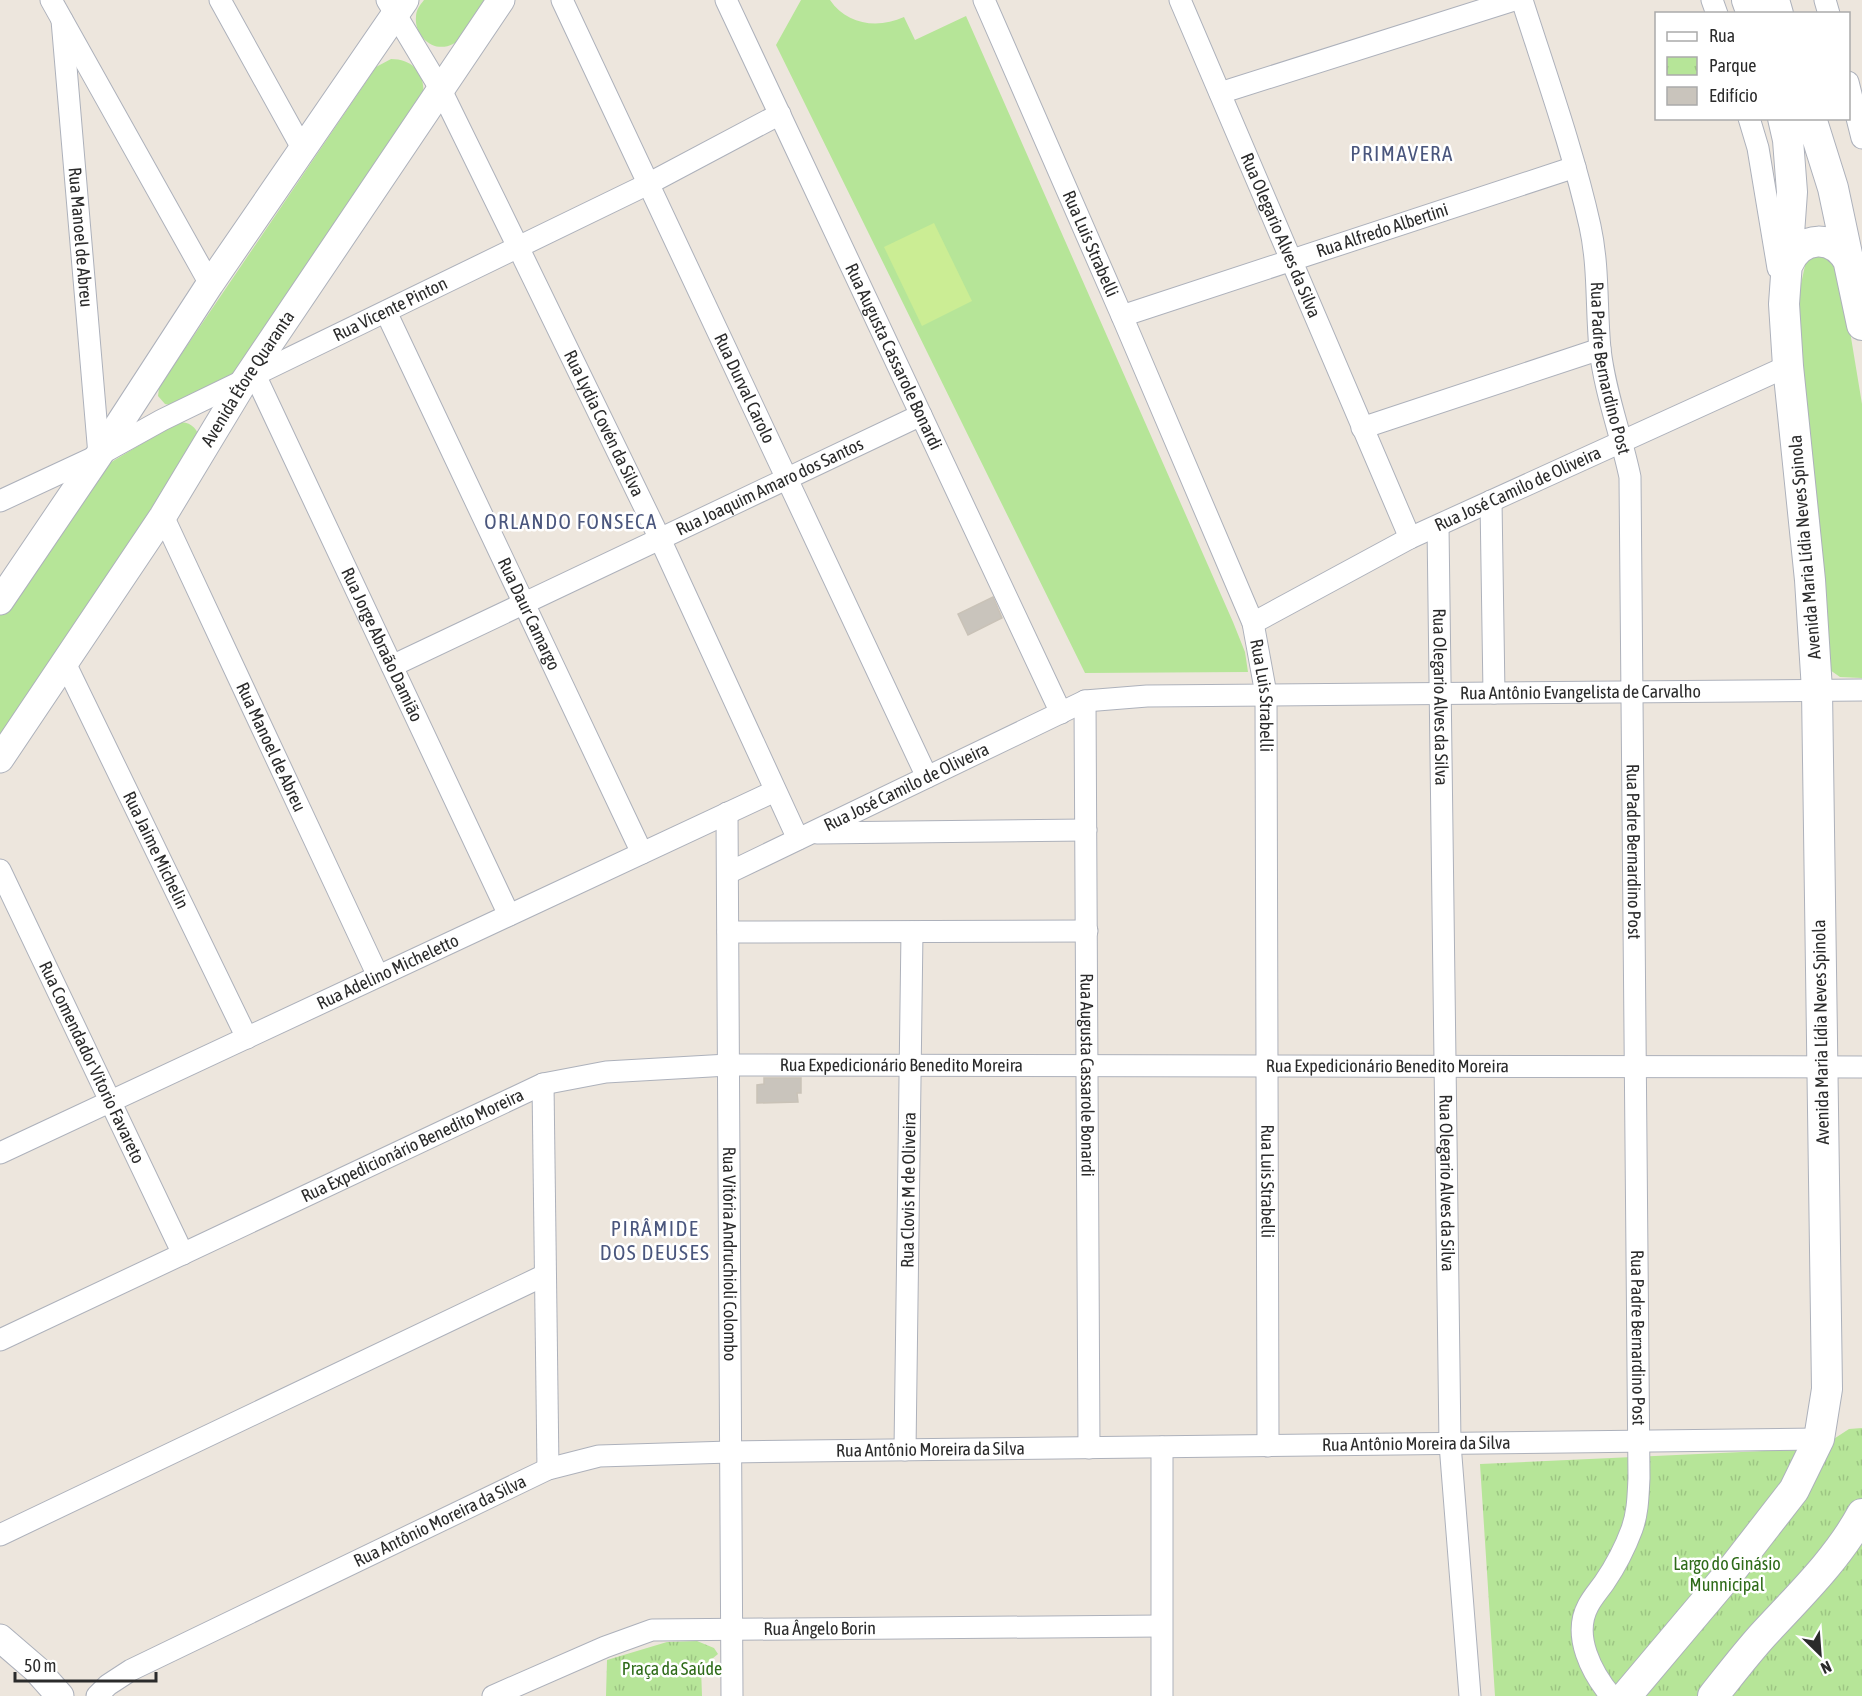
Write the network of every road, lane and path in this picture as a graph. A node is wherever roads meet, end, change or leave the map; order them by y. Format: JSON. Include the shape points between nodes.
{"nodes":[{"id":1,"x":51,"y":0,"type":"edge"},
{"id":2,"x":220,"y":0,"type":"edge"},
{"id":3,"x":501,"y":0,"type":"edge"},
{"id":4,"x":562,"y":0,"type":"edge"},
{"id":5,"x":726,"y":0,"type":"edge"},
{"id":6,"x":984,"y":0,"type":"edge"},
{"id":7,"x":1180,"y":0,"type":"edge"},
{"id":8,"x":1514,"y":0,"type":"edge"},
{"id":9,"x":1522,"y":0,"type":"edge"},
{"id":10,"x":396,"y":5,"type":"edge"},
{"id":11,"x":62,"y":20,"type":"junction"},
{"id":12,"x":441,"y":90,"type":"junction"},
{"id":13,"x":1850,"y":90,"type":"edge"},
{"id":14,"x":1220,"y":93,"type":"junction"},
{"id":15,"x":780,"y":114,"type":"junction"},
{"id":16,"x":1750,"y":120,"type":"edge"},
{"id":17,"x":1783,"y":120,"type":"edge"},
{"id":18,"x":1812,"y":120,"type":"edge"},
{"id":19,"x":1862,"y":138,"type":"edge"},
{"id":20,"x":302,"y":148,"type":"junction"},
{"id":21,"x":1575,"y":167,"type":"junction"},
{"id":22,"x":648,"y":184,"type":"junction"},
{"id":23,"x":518,"y":247,"type":"junction"},
{"id":24,"x":1291,"y":260,"type":"junction"},
{"id":25,"x":1849,"y":262,"type":"junction"},
{"id":26,"x":1788,"y":264,"type":"junction"},
{"id":27,"x":210,"y":284,"type":"junction"},
{"id":28,"x":1784,"y":304,"type":"junction"},
{"id":29,"x":386,"y":312,"type":"junction"},
{"id":30,"x":1122,"y":316,"type":"junction"},
{"id":31,"x":1862,"y":325,"type":"edge"},
{"id":32,"x":1600,"y":349,"type":"junction"},
{"id":33,"x":1788,"y":366,"type":"junction"},
{"id":34,"x":250,"y":377,"type":"junction"},
{"id":35,"x":921,"y":415,"type":"junction"},
{"id":36,"x":1362,"y":428,"type":"junction"},
{"id":37,"x":1623,"y":441,"type":"junction"},
{"id":38,"x":99,"y":455,"type":"junction"},
{"id":39,"x":787,"y":479,"type":"junction"},
{"id":40,"x":0,"y":501,"type":"edge"},
{"id":41,"x":1491,"y":501,"type":"junction"},
{"id":42,"x":163,"y":516,"type":"junction"},
{"id":43,"x":1437,"y":526,"type":"junction"},
{"id":44,"x":1410,"y":538,"type":"junction"},
{"id":45,"x":660,"y":539,"type":"junction"},
{"id":46,"x":0,"y":601,"type":"edge"},
{"id":47,"x":524,"y":604,"type":"junction"},
{"id":48,"x":1253,"y":623,"type":"junction"},
{"id":49,"x":65,"y":663,"type":"junction"},
{"id":50,"x":392,"y":666,"type":"junction"},
{"id":51,"x":1817,"y":690,"type":"junction"},
{"id":52,"x":1862,"y":690,"type":"edge"},
{"id":53,"x":1631,"y":692,"type":"junction"},
{"id":54,"x":1440,"y":693,"type":"junction"},
{"id":55,"x":1494,"y":693,"type":"junction"},
{"id":56,"x":1266,"y":694,"type":"junction"},
{"id":57,"x":1085,"y":701,"type":"junction"},
{"id":58,"x":1061,"y":713,"type":"junction"},
{"id":59,"x":0,"y":759,"type":"edge"},
{"id":60,"x":927,"y":777,"type":"junction"},
{"id":61,"x":775,"y":790,"type":"junction"},
{"id":62,"x":727,"y":813,"type":"junction"},
{"id":63,"x":1086,"y":830,"type":"junction"},
{"id":64,"x":804,"y":836,"type":"junction"},
{"id":65,"x":642,"y":853,"type":"junction"},
{"id":66,"x":0,"y":870,"type":"edge"},
{"id":67,"x":728,"y":873,"type":"junction"},
{"id":68,"x":509,"y":915,"type":"junction"},
{"id":69,"x":1087,"y":931,"type":"junction"},
{"id":70,"x":728,"y":932,"type":"junction"},
{"id":71,"x":912,"y":932,"type":"junction"},
{"id":72,"x":378,"y":976,"type":"junction"},
{"id":73,"x":247,"y":1038,"type":"junction"},
{"id":74,"x":728,"y":1065,"type":"junction"},
{"id":75,"x":910,"y":1065,"type":"junction"},
{"id":76,"x":1087,"y":1065,"type":"junction"},
{"id":77,"x":1267,"y":1066,"type":"junction"},
{"id":78,"x":1444,"y":1066,"type":"junction"},
{"id":79,"x":1635,"y":1067,"type":"junction"},
{"id":80,"x":1862,"y":1067,"type":"edge"},
{"id":81,"x":1822,"y":1068,"type":"junction"},
{"id":82,"x":543,"y":1084,"type":"junction"},
{"id":83,"x":110,"y":1101,"type":"junction"},
{"id":84,"x":0,"y":1153,"type":"edge"},
{"id":85,"x":183,"y":1254,"type":"junction"},
{"id":86,"x":545,"y":1275,"type":"junction"},
{"id":87,"x":0,"y":1340,"type":"edge"},
{"id":88,"x":1819,"y":1439,"type":"junction"},
{"id":89,"x":1640,"y":1441,"type":"junction"},
{"id":90,"x":1450,"y":1444,"type":"junction"},
{"id":91,"x":1268,"y":1446,"type":"junction"},
{"id":92,"x":1162,"y":1447,"type":"junction"},
{"id":93,"x":1089,"y":1448,"type":"junction"},
{"id":94,"x":905,"y":1450,"type":"junction"},
{"id":95,"x":730,"y":1452,"type":"junction"},
{"id":96,"x":548,"y":1469,"type":"junction"},
{"id":97,"x":1861,"y":1518,"type":"edge"},
{"id":98,"x":0,"y":1534,"type":"edge"},
{"id":99,"x":1161,"y":1626,"type":"junction"},
{"id":100,"x":731,"y":1629,"type":"junction"},
{"id":101,"x":0,"y":1638,"type":"edge"},
{"id":102,"x":60,"y":1696,"type":"edge"},
{"id":103,"x":97,"y":1696,"type":"edge"},
{"id":104,"x":493,"y":1696,"type":"edge"},
{"id":105,"x":732,"y":1696,"type":"edge"},
{"id":106,"x":1162,"y":1696,"type":"edge"},
{"id":107,"x":1470,"y":1696,"type":"edge"},
{"id":108,"x":1611,"y":1696,"type":"edge"},
{"id":109,"x":1626,"y":1696,"type":"edge"},
{"id":110,"x":1713,"y":1696,"type":"edge"}],
"edges":[{"from":1,"to":11,"type":"street"},
{"from":2,"to":20,"type":"street"},
{"from":3,"to":12,"type":"street","name":"Avenida Étore Quaranta"},
{"from":4,"to":22,"type":"street","name":"Rua Durval Carolo"},
{"from":5,"to":15,"type":"street","name":"Rua Augusta Cassarole Bonardi"},
{"from":6,"to":30,"type":"street","name":"Rua Luis Strabelli"},
{"from":7,"to":14,"type":"street","name":"Rua Olegario Alves da Silva"},
{"from":8,"to":14,"type":"street"},
{"from":9,"to":21,"type":"street","name":"Rua Padre Bernardino Post"},
{"from":10,"to":12,"type":"street","name":"Rua Lydia Covén da Silva"},
{"from":10,"to":20,"type":"street"},
{"from":11,"to":27,"type":"street"},
{"from":11,"to":38,"type":"street","name":"Rua Manoel de Abreu"},
{"from":12,"to":23,"type":"street","name":"Rua Lydia Covén da Silva"},
{"from":12,"to":34,"type":"street","name":"Avenida Étore Quaranta"},
{"from":13,"to":19,"type":"street"},
{"from":14,"to":24,"type":"street","name":"Rua Olegario Alves da Silva"},
{"from":15,"to":22,"type":"street","name":"Rua Vicente Pinton"},
{"from":15,"to":35,"type":"street","name":"Rua Augusta Cassarole Bonardi"},
{"from":16,"to":28,"type":"street","name":"Avenida Maria Lídia Neves Spinola","via":[[1758,148]]},
{"from":17,"to":26,"type":"main road","name":"Avenida Maria Lídia Neves Spinola","via":[[1792,192]]},
{"from":18,"to":25,"type":"main road","via":[[1833,188]]},
{"from":20,"to":27,"type":"street"},
{"from":21,"to":24,"type":"street","name":"Rua Alfredo Albertini"},
{"from":21,"to":32,"type":"street","name":"Rua Padre Bernardino Post","via":[[1598,280]]},
{"from":22,"to":23,"type":"street","name":"Rua Vicente Pinton"},
{"from":22,"to":39,"type":"street","name":"Rua Durval Carolo"},
{"from":23,"to":29,"type":"street","name":"Rua Vicente Pinton"},
{"from":23,"to":45,"type":"street","name":"Rua Lydia Covén da Silva"},
{"from":24,"to":30,"type":"street","name":"Rua Alfredo Albertini"},
{"from":24,"to":36,"type":"street","name":"Rua Olegario Alves da Silva"},
{"from":25,"to":26,"type":"main road","via":[[1834,245],[1819,241],[1796,250]]},
{"from":25,"to":31,"type":"main road"},
{"from":26,"to":28,"type":"main road","name":"Avenida Maria Lídia Neves Spinola"},
{"from":27,"to":38,"type":"street"},
{"from":28,"to":33,"type":"main road","name":"Avenida Maria Lídia Neves Spinola"},
{"from":29,"to":34,"type":"street","name":"Rua Vicente Pinton"},
{"from":29,"to":47,"type":"street","name":"Rua Daur Camargo"},
{"from":30,"to":48,"type":"street","name":"Rua Luis Strabelli"},
{"from":32,"to":36,"type":"street"},
{"from":32,"to":37,"type":"street","name":"Rua Padre Bernardino Post","via":[[1610,405]]},
{"from":33,"to":37,"type":"street","name":"Rua José Camilo de Oliveira"},
{"from":33,"to":51,"type":"main road","name":"Avenida Maria Lídia Neves Spinola"},
{"from":34,"to":38,"type":"street","name":"Rua Vicente Pinton"},
{"from":34,"to":42,"type":"street","name":"Avenida Étore Quaranta"},
{"from":34,"to":50,"type":"street","name":"Rua Jorge Abraão Damião"},
{"from":35,"to":39,"type":"street","name":"Rua Joaquim Amaro dos Santos"},
{"from":35,"to":58,"type":"street","name":"Rua Augusta Cassarole Bonardi"},
{"from":36,"to":44,"type":"street","name":"Rua Olegario Alves da Silva"},
{"from":37,"to":41,"type":"street","name":"Rua José Camilo de Oliveira"},
{"from":37,"to":53,"type":"street","name":"Rua Padre Bernardino Post","via":[[1630,477]]},
{"from":38,"to":40,"type":"street","name":"Rua Vicente Pinton"},
{"from":38,"to":46,"type":"street"},
{"from":39,"to":45,"type":"street","name":"Rua Joaquim Amaro dos Santos"},
{"from":39,"to":60,"type":"street","name":"Rua Durval Carolo"},
{"from":41,"to":43,"type":"street","name":"Rua José Camilo de Oliveira"},
{"from":41,"to":55,"type":"street"},
{"from":42,"to":49,"type":"street","name":"Avenida Étore Quaranta"},
{"from":42,"to":72,"type":"street","name":"Rua Manoel de Abreu"},
{"from":43,"to":44,"type":"street","name":"Rua José Camilo de Oliveira"},
{"from":43,"to":54,"type":"street","name":"Rua Olegario Alves da Silva"},
{"from":44,"to":48,"type":"street","name":"Rua José Camilo de Oliveira"},
{"from":45,"to":47,"type":"street","name":"Rua Joaquim Amaro dos Santos"},
{"from":45,"to":61,"type":"street","name":"Rua Lydia Covén da Silva"},
{"from":47,"to":50,"type":"street","name":"Rua Joaquim Amaro dos Santos"},
{"from":47,"to":65,"type":"street","name":"Rua Daur Camargo"},
{"from":48,"to":56,"type":"street","name":"Rua Luis Strabelli"},
{"from":49,"to":59,"type":"street","name":"Avenida Étore Quaranta"},
{"from":49,"to":73,"type":"street","name":"Rua Jaime Michelin"},
{"from":50,"to":68,"type":"street","name":"Rua Jorge Abraão Damião"},
{"from":51,"to":52,"type":"street","name":"Rua Antônio Evangelista de Carvalho"},
{"from":51,"to":53,"type":"street","name":"Rua Antônio Evangelista de Carvalho"},
{"from":51,"to":81,"type":"main road","name":"Avenida Maria Lídia Neves Spinola"},
{"from":53,"to":55,"type":"street","name":"Rua Antônio Evangelista de Carvalho"},
{"from":53,"to":79,"type":"street","name":"Rua Padre Bernardino Post"},
{"from":54,"to":55,"type":"street","name":"Rua Antônio Evangelista de Carvalho"},
{"from":54,"to":56,"type":"street","name":"Rua Antônio Evangelista de Carvalho"},
{"from":54,"to":78,"type":"street","name":"Rua Olegario Alves da Silva"},
{"from":56,"to":57,"type":"street","name":"Rua Antônio Evangelista de Carvalho"},
{"from":56,"to":77,"type":"street","name":"Rua Luis Strabelli"},
{"from":57,"to":58,"type":"street","name":"Rua José Camilo de Oliveira"},
{"from":57,"to":63,"type":"street","name":"Rua Augusta Cassarole Bonardi"},
{"from":58,"to":60,"type":"street","name":"Rua José Camilo de Oliveira"},
{"from":60,"to":64,"type":"street","name":"Rua José Camilo de Oliveira"},
{"from":61,"to":62,"type":"street","name":"Rua Adelino Micheletto"},
{"from":61,"to":64,"type":"street","name":"Rua Lydia Covén da Silva"},
{"from":62,"to":65,"type":"street","name":"Rua Adelino Micheletto"},
{"from":62,"to":67,"type":"street","name":"Rua Vitória Andruchioli Colombo"},
{"from":63,"to":64,"type":"street"},
{"from":63,"to":69,"type":"street","name":"Rua Augusta Cassarole Bonardi"},
{"from":64,"to":67,"type":"street","name":"Rua José Camilo de Oliveira"},
{"from":65,"to":68,"type":"street","name":"Rua Adelino Micheletto"},
{"from":66,"to":83,"type":"street","name":"Rua Comendador Vitorio Favareto"},
{"from":67,"to":70,"type":"street","name":"Rua Vitória Andruchioli Colombo"},
{"from":68,"to":72,"type":"street","name":"Rua Adelino Micheletto"},
{"from":69,"to":71,"type":"street"},
{"from":69,"to":76,"type":"street","name":"Rua Augusta Cassarole Bonardi"},
{"from":70,"to":71,"type":"street"},
{"from":70,"to":74,"type":"street","name":"Rua Vitória Andruchioli Colombo"},
{"from":71,"to":75,"type":"street","name":"Rua Clovis M de Oliveira"},
{"from":72,"to":73,"type":"street","name":"Rua Adelino Micheletto"},
{"from":73,"to":83,"type":"street","name":"Rua Adelino Micheletto"},
{"from":74,"to":75,"type":"street","name":"Rua Expedicionário Benedito Moreira"},
{"from":74,"to":82,"type":"street","name":"Rua Expedicionário Benedito Moreira","via":[[606,1072]]},
{"from":74,"to":95,"type":"street","name":"Rua Vitória Andruchioli Colombo"},
{"from":75,"to":76,"type":"street","name":"Rua Expedicionário Benedito Moreira"},
{"from":75,"to":94,"type":"street","name":"Rua Clovis M de Oliveira"},
{"from":76,"to":77,"type":"street","name":"Rua Expedicionário Benedito Moreira"},
{"from":76,"to":93,"type":"street","name":"Rua Augusta Cassarole Bonardi"},
{"from":77,"to":78,"type":"street","name":"Rua Expedicionário Benedito Moreira"},
{"from":77,"to":91,"type":"street","name":"Rua Luis Strabelli"},
{"from":78,"to":79,"type":"street","name":"Rua Expedicionário Benedito Moreira"},
{"from":78,"to":90,"type":"street","name":"Rua Olegario Alves da Silva"},
{"from":79,"to":81,"type":"street","name":"Rua Expedicionário Benedito Moreira"},
{"from":79,"to":89,"type":"street","name":"Rua Padre Bernardino Post"},
{"from":80,"to":81,"type":"street","name":"Rua Expedicionário Benedito Moreira"},
{"from":81,"to":88,"type":"main road","name":"Avenida Maria Lídia Neves Spinola","via":[[1827,1389]]},
{"from":82,"to":85,"type":"street","name":"Rua Expedicionário Benedito Moreira"},
{"from":82,"to":86,"type":"street"},
{"from":83,"to":84,"type":"street","name":"Rua Adelino Micheletto"},
{"from":83,"to":85,"type":"street","name":"Rua Comendador Vitorio Favareto"},
{"from":85,"to":87,"type":"street","name":"Rua Expedicionário Benedito Moreira"},
{"from":86,"to":96,"type":"street"},
{"from":86,"to":98,"type":"street"},
{"from":88,"to":89,"type":"street","name":"Rua Antônio Moreira da Silva"},
{"from":88,"to":109,"type":"main road","name":"Avenida Maria Lídia Neves Spinola","via":[[1794,1490]]},
{"from":89,"to":90,"type":"street","name":"Rua Antônio Moreira da Silva"},
{"from":89,"to":108,"type":"street","name":"Rua Padre Bernardino Post","via":[[1638,1508],[1632,1530],[1610,1574],[1587,1607],[1584,1624],[1588,1661]]},
{"from":90,"to":91,"type":"street","name":"Rua Antônio Moreira da Silva"},
{"from":90,"to":107,"type":"street","name":"Rua Olegario Alves da Silva"},
{"from":91,"to":92,"type":"street","name":"Rua Antônio Moreira da Silva"},
{"from":92,"to":93,"type":"street","name":"Rua Antônio Moreira da Silva"},
{"from":92,"to":99,"type":"street"},
{"from":93,"to":94,"type":"street","name":"Rua Antônio Moreira da Silva"},
{"from":94,"to":95,"type":"street","name":"Rua Antônio Moreira da Silva"},
{"from":95,"to":96,"type":"street","name":"Rua Antônio Moreira da Silva","via":[[599,1456]]},
{"from":95,"to":100,"type":"street","name":"Rua Vitória Andruchioli Colombo"},
{"from":96,"to":103,"type":"street","name":"Rua Antônio Moreira da Silva","via":[[131,1670]]},
{"from":97,"to":110,"type":"main road","via":[[1811,1584]]},
{"from":99,"to":100,"type":"street","name":"Rua Ângelo Borin"},
{"from":99,"to":106,"type":"street"},
{"from":100,"to":104,"type":"street","name":"Rua Ângelo Borin","via":[[652,1630]]},
{"from":100,"to":105,"type":"street","name":"Rua Vitória Andruchioli Colombo"},
{"from":101,"to":102,"type":"street"}]}
